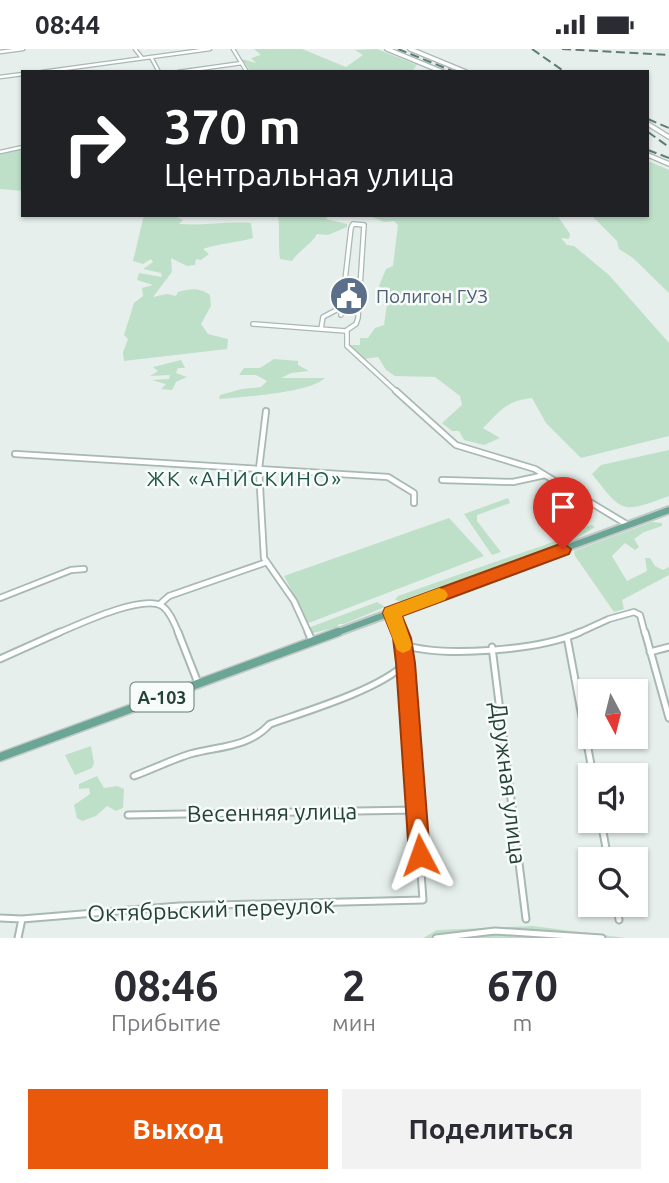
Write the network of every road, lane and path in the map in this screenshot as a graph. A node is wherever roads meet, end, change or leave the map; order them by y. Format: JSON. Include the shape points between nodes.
{"nodes":[{"id":1,"x":23,"y":49,"type":"edge"},
{"id":2,"x":135,"y":49,"type":"edge"},
{"id":3,"x":209,"y":49,"type":"edge"},
{"id":4,"x":233,"y":49,"type":"edge"},
{"id":5,"x":387,"y":49,"type":"edge"},
{"id":6,"x":410,"y":49,"type":"edge"},
{"id":7,"x":0,"y":52,"type":"edge"},
{"id":8,"x":151,"y":57,"type":"junction"},
{"id":9,"x":142,"y":58,"type":"junction"},
{"id":10,"x":242,"y":62,"type":"junction"},
{"id":11,"x":56,"y":70,"type":"edge"},
{"id":12,"x":158,"y":70,"type":"edge"},
{"id":13,"x":191,"y":70,"type":"edge"},
{"id":14,"x":246,"y":70,"type":"edge"},
{"id":15,"x":438,"y":70,"type":"edge"},
{"id":16,"x":461,"y":70,"type":"edge"},
{"id":17,"x":21,"y":74,"type":"edge"},
{"id":18,"x":0,"y":77,"type":"edge"},
{"id":19,"x":649,"y":125,"type":"edge"},
{"id":20,"x":669,"y":137,"type":"edge"},
{"id":21,"x":21,"y":147,"type":"edge"},
{"id":22,"x":0,"y":152,"type":"edge"},
{"id":23,"x":649,"y":155,"type":"edge"},
{"id":24,"x":669,"y":164,"type":"edge"},
{"id":25,"x":342,"y":307,"type":"junction"},
{"id":26,"x":341,"y":315,"type":"dead end"},
{"id":27,"x":253,"y":324,"type":"dead end"},
{"id":28,"x":321,"y":329,"type":"junction"},
{"id":29,"x":347,"y":332,"type":"junction"},
{"id":30,"x":266,"y":411,"type":"dead end"},
{"id":31,"x":15,"y":454,"type":"dead end"},
{"id":32,"x":259,"y":469,"type":"junction"},
{"id":33,"x":546,"y":474,"type":"junction"},
{"id":34,"x":442,"y":480,"type":"dead end"},
{"id":35,"x":414,"y":503,"type":"dead end"},
{"id":36,"x":669,"y":510,"type":"edge"},
{"id":37,"x":629,"y":525,"type":"junction"},
{"id":38,"x":267,"y":562,"type":"junction"},
{"id":39,"x":84,"y":569,"type":"dead end"},
{"id":40,"x":0,"y":598,"type":"edge"},
{"id":41,"x":160,"y":604,"type":"junction"},
{"id":42,"x":391,"y":613,"type":"junction"},
{"id":43,"x":567,"y":638,"type":"junction"},
{"id":44,"x":313,"y":642,"type":"junction"},
{"id":45,"x":403,"y":644,"type":"junction"},
{"id":46,"x":669,"y":646,"type":"edge"},
{"id":47,"x":492,"y":647,"type":"junction"},
{"id":48,"x":650,"y":652,"type":"junction"},
{"id":49,"x":0,"y":659,"type":"edge"},
{"id":50,"x":405,"y":663,"type":"junction"},
{"id":51,"x":198,"y":683,"type":"junction"},
{"id":52,"x":669,"y":718,"type":"edge"},
{"id":53,"x":0,"y":757,"type":"edge"},
{"id":54,"x":591,"y":763,"type":"edge"},
{"id":55,"x":135,"y":776,"type":"dead end"},
{"id":56,"x":416,"y":810,"type":"junction"},
{"id":57,"x":128,"y":815,"type":"dead end"},
{"id":58,"x":619,"y":917,"type":"edge"},
{"id":59,"x":0,"y":918,"type":"edge"},
{"id":60,"x":22,"y":919,"type":"junction"},
{"id":61,"x":526,"y":919,"type":"dead end"},
{"id":62,"x":620,"y":920,"type":"dead end"},
{"id":63,"x":18,"y":938,"type":"edge"},
{"id":64,"x":436,"y":938,"type":"edge"},
{"id":65,"x":602,"y":938,"type":"edge"}],
"edges":[{"from":1,"to":7,"type":"street"},
{"from":2,"to":9,"type":"street"},
{"from":3,"to":8,"type":"street"},
{"from":4,"to":10,"type":"street"},
{"from":5,"to":15,"type":"street"},
{"from":6,"to":16,"type":"street"},
{"from":8,"to":9,"type":"street"},
{"from":8,"to":12,"type":"street"},
{"from":9,"to":11,"type":"street"},
{"from":10,"to":13,"type":"street"},
{"from":10,"to":14,"type":"street"},
{"from":17,"to":18,"type":"street"},
{"from":19,"to":20,"type":"street"},
{"from":21,"to":22,"type":"street"},
{"from":23,"to":24,"type":"street"},
{"from":25,"to":26,"type":"street"},
{"from":25,"to":28,"type":"street","via":[[323,315]]},
{"from":25,"to":29,"type":"street","via":[[351,227],[364,225],[358,319]]},
{"from":27,"to":28,"type":"street"},
{"from":28,"to":29,"type":"street","via":[[339,327]]},
{"from":29,"to":33,"type":"street","via":[[347,346],[456,445]]},
{"from":30,"to":32,"type":"street"},
{"from":31,"to":32,"type":"street"},
{"from":32,"to":35,"type":"street","via":[[388,477],[414,493]]},
{"from":32,"to":38,"type":"street"},
{"from":33,"to":34,"type":"street","via":[[506,482]]},
{"from":33,"to":37,"type":"street"},
{"from":36,"to":37,"type":"main road","number":"А-103"},
{"from":37,"to":42,"type":"main road","number":"А-103"},
{"from":38,"to":41,"type":"street","via":[[169,596]]},
{"from":38,"to":44,"type":"street","via":[[294,601]]},
{"from":39,"to":40,"type":"street"},
{"from":41,"to":49,"type":"street","via":[[139,603]]},
{"from":41,"to":51,"type":"street","via":[[171,618]]},
{"from":42,"to":44,"type":"main road","number":"А-103"},
{"from":42,"to":45,"type":"street"},
{"from":43,"to":47,"type":"street"},
{"from":43,"to":48,"type":"street","via":[[634,613],[640,615]]},
{"from":43,"to":54,"type":"street"},
{"from":44,"to":51,"type":"main road","number":"А-103"},
{"from":45,"to":47,"type":"street","via":[[416,651],[434,652]]},
{"from":45,"to":50,"type":"street"},
{"from":46,"to":48,"type":"street"},
{"from":47,"to":61,"type":"street","name":"Дружная улица"},
{"from":48,"to":52,"type":"street"},
{"from":50,"to":55,"type":"street","via":[[400,670],[352,694],[270,724],[253,740],[189,755]]},
{"from":50,"to":56,"type":"street"},
{"from":51,"to":53,"type":"main road","number":"А-103"},
{"from":56,"to":57,"type":"street","name":"Весенняя улица"},
{"from":56,"to":60,"type":"street","name":"Октябрьский переулок","via":[[423,900],[179,906]]},
{"from":58,"to":62,"type":"street"},
{"from":59,"to":60,"type":"street","name":"Октябрьский переулок"},
{"from":60,"to":63,"type":"street"},
{"from":64,"to":65,"type":"street","via":[[524,932]]}]}
